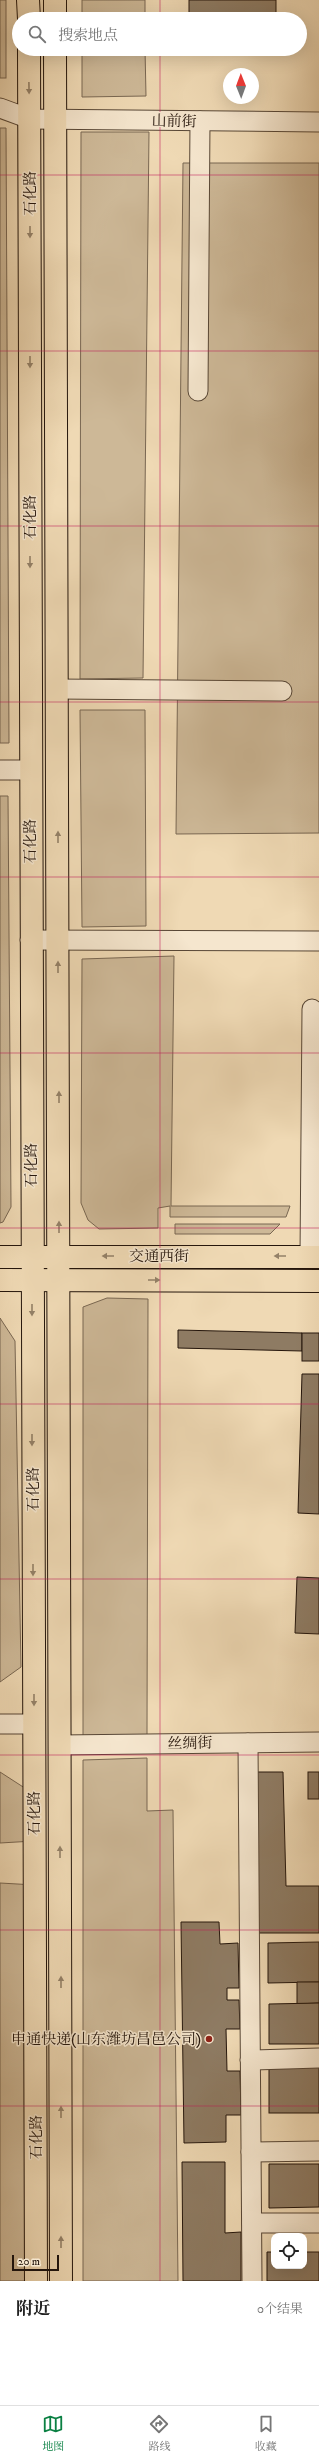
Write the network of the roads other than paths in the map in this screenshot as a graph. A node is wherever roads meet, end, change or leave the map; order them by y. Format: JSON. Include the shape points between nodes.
{"nodes":[{"id":1,"x":28,"y":0,"type":"edge"},
{"id":2,"x":54,"y":0,"type":"edge"},
{"id":3,"x":29,"y":12,"type":"edge"},
{"id":4,"x":55,"y":12,"type":"edge"},
{"id":5,"x":29,"y":56,"type":"edge"},
{"id":6,"x":55,"y":56,"type":"edge"},
{"id":7,"x":0,"y":108,"type":"edge"},
{"id":8,"x":30,"y":119,"type":"junction"},
{"id":9,"x":55,"y":120,"type":"junction"},
{"id":10,"x":200,"y":121,"type":"junction"},
{"id":11,"x":319,"y":122,"type":"edge"},
{"id":12,"x":198,"y":391,"type":"dead end"},
{"id":13,"x":57,"y":689,"type":"junction"},
{"id":14,"x":282,"y":692,"type":"dead end"},
{"id":15,"x":0,"y":770,"type":"edge"},
{"id":16,"x":30,"y":770,"type":"junction"},
{"id":17,"x":30,"y":940,"type":"junction"},
{"id":18,"x":58,"y":940,"type":"junction"},
{"id":19,"x":319,"y":941,"type":"edge"},
{"id":20,"x":312,"y":1009,"type":"dead end"},
{"id":21,"x":0,"y":1256,"type":"edge"},
{"id":22,"x":59,"y":1256,"type":"junction"},
{"id":23,"x":314,"y":1256,"type":"edge"},
{"id":24,"x":32,"y":1257,"type":"junction"},
{"id":25,"x":0,"y":1280,"type":"edge"},
{"id":26,"x":32,"y":1280,"type":"junction"},
{"id":27,"x":59,"y":1280,"type":"junction"},
{"id":28,"x":319,"y":1281,"type":"edge"},
{"id":29,"x":0,"y":1724,"type":"edge"},
{"id":30,"x":34,"y":1724,"type":"junction"},
{"id":31,"x":319,"y":1742,"type":"edge"},
{"id":32,"x":248,"y":1743,"type":"junction"},
{"id":33,"x":60,"y":1744,"type":"junction"},
{"id":34,"x":319,"y":2058,"type":"edge"},
{"id":35,"x":250,"y":2060,"type":"junction"},
{"id":36,"x":319,"y":2151,"type":"edge"},
{"id":37,"x":251,"y":2152,"type":"junction"},
{"id":38,"x":319,"y":2223,"type":"edge"},
{"id":39,"x":252,"y":2224,"type":"junction"},
{"id":40,"x":36,"y":2281,"type":"edge"},
{"id":41,"x":61,"y":2281,"type":"edge"},
{"id":42,"x":252,"y":2281,"type":"edge"}],
"edges":[{"from":1,"to":3,"type":"main road"},
{"from":2,"to":4,"type":"main road"},
{"from":5,"to":8,"type":"main road","name":"石化路","one_way":true},
{"from":6,"to":9,"type":"main road","name":"石化路"},
{"from":7,"to":8,"type":"street","name":"山前街"},
{"from":8,"to":9,"type":"street","name":"山前街"},
{"from":8,"to":16,"type":"main road","name":"石化路","one_way":true},
{"from":9,"to":10,"type":"street","name":"山前街"},
{"from":9,"to":13,"type":"main road","name":"石化路"},
{"from":10,"to":11,"type":"street","name":"山前街"},
{"from":10,"to":12,"type":"street"},
{"from":13,"to":14,"type":"street"},
{"from":18,"to":13,"type":"main road","name":"石化路","one_way":true},
{"from":15,"to":16,"type":"street"},
{"from":16,"to":17,"type":"main road","name":"石化路"},
{"from":17,"to":18,"type":"street"},
{"from":17,"to":24,"type":"main road","name":"石化路"},
{"from":18,"to":19,"type":"street"},
{"from":22,"to":18,"type":"main road","name":"石化路","one_way":true},
{"from":20,"to":23,"type":"street"},
{"from":21,"to":24,"type":"main road","name":"交通西街"},
{"from":23,"to":22,"type":"main road","name":"交通西街","one_way":true},
{"from":22,"to":24,"type":"main road","name":"交通西街"},
{"from":22,"to":27,"type":"main road","name":"石化路"},
{"from":24,"to":26,"type":"main road","name":"石化路"},
{"from":25,"to":26,"type":"main road","name":"交通西街"},
{"from":26,"to":27,"type":"main road","name":"交通西街"},
{"from":26,"to":30,"type":"main road","name":"石化路","one_way":true},
{"from":27,"to":28,"type":"main road","name":"交通西街","one_way":true},
{"from":27,"to":33,"type":"main road","name":"石化路"},
{"from":29,"to":30,"type":"street"},
{"from":30,"to":40,"type":"main road","name":"石化路"},
{"from":31,"to":32,"type":"street","name":"丝绸街"},
{"from":32,"to":33,"type":"street","name":"丝绸街"},
{"from":32,"to":35,"type":"street"},
{"from":41,"to":33,"type":"main road","name":"石化路","one_way":true},
{"from":34,"to":35,"type":"street"},
{"from":35,"to":37,"type":"street"},
{"from":36,"to":37,"type":"street"},
{"from":37,"to":39,"type":"street"},
{"from":38,"to":39,"type":"street"},
{"from":39,"to":42,"type":"street"}]}
